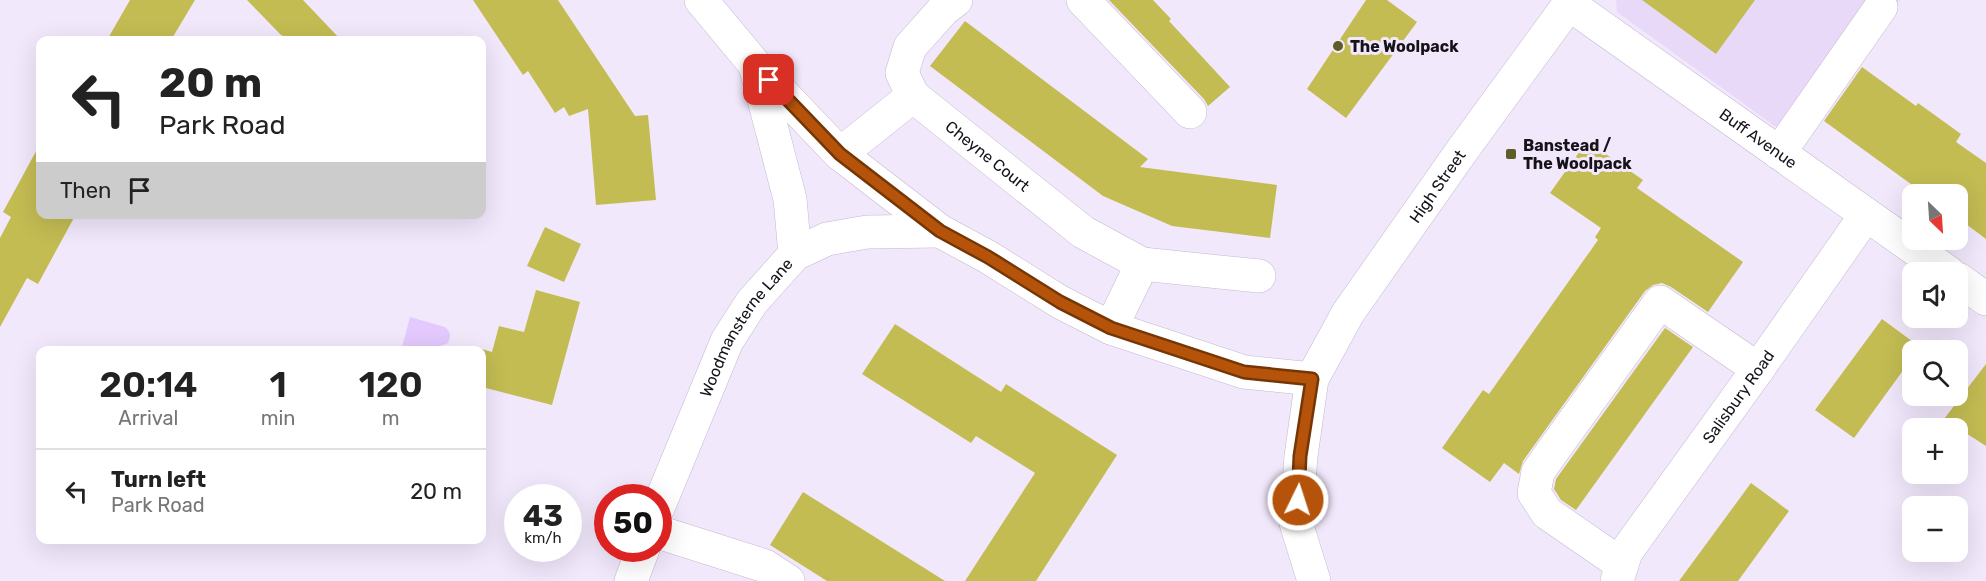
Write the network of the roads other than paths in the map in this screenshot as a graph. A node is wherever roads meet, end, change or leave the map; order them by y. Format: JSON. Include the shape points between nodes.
{"nodes":[{"id":1,"x":701,"y":0,"type":"edge"},
{"id":2,"x":956,"y":0,"type":"edge"},
{"id":3,"x":1083,"y":0,"type":"edge"},
{"id":4,"x":1571,"y":2,"type":"edge"},
{"id":5,"x":1881,"y":8,"type":"dead end"},
{"id":6,"x":755,"y":65,"type":"junction"},
{"id":7,"x":913,"y":96,"type":"junction"},
{"id":8,"x":1190,"y":112,"type":"dead end"},
{"id":9,"x":1779,"y":153,"type":"junction"},
{"id":10,"x":840,"y":154,"type":"junction"},
{"id":11,"x":1866,"y":214,"type":"junction"},
{"id":12,"x":940,"y":231,"type":"junction"},
{"id":13,"x":795,"y":254,"type":"junction"},
{"id":14,"x":1934,"y":262,"type":"edge"},
{"id":15,"x":1142,"y":264,"type":"junction"},
{"id":16,"x":1259,"y":276,"type":"dead end"},
{"id":17,"x":1968,"y":286,"type":"edge"},
{"id":18,"x":1986,"y":299,"type":"edge"},
{"id":19,"x":1111,"y":328,"type":"junction"},
{"id":20,"x":1758,"y":369,"type":"junction"},
{"id":21,"x":1312,"y":379,"type":"junction"},
{"id":22,"x":668,"y":484,"type":"edge"},
{"id":23,"x":672,"y":536,"type":"edge"},
{"id":24,"x":638,"y":562,"type":"edge"},
{"id":25,"x":1619,"y":573,"type":"edge"},
{"id":26,"x":631,"y":581,"type":"edge"},
{"id":27,"x":788,"y":581,"type":"edge"},
{"id":28,"x":1314,"y":581,"type":"edge"}],
"edges":[{"from":1,"to":6,"type":"street"},
{"from":2,"to":7,"type":"street","via":[[910,47],[902,73]]},
{"from":3,"to":8,"type":"street"},
{"from":4,"to":9,"type":"street","name":"Buff Avenue"},
{"from":4,"to":21,"type":"street","name":"High Street","via":[[1348,313]]},
{"from":5,"to":9,"type":"street"},
{"from":6,"to":10,"type":"street"},
{"from":6,"to":13,"type":"street","via":[[790,199]]},
{"from":7,"to":10,"type":"street"},
{"from":7,"to":15,"type":"street","name":"Cheyne Court","via":[[1083,232]]},
{"from":9,"to":11,"type":"street","name":"Buff Avenue"},
{"from":10,"to":12,"type":"street"},
{"from":11,"to":14,"type":"street","name":"Buff Avenue"},
{"from":11,"to":20,"type":"street","name":"Salisbury Road"},
{"from":12,"to":13,"type":"street","name":"Woodmansterne Lane","via":[[867,232],[827,239]]},
{"from":12,"to":19,"type":"street"},
{"from":13,"to":22,"type":"street","name":"Woodmansterne Lane","via":[[752,302],[727,341]]},
{"from":15,"to":16,"type":"street","name":"Cheyne Court"},
{"from":15,"to":19,"type":"street"},
{"from":17,"to":18,"type":"street"},
{"from":19,"to":21,"type":"street","via":[[1244,372]]},
{"from":20,"to":25,"type":"street","name":"Salisbury Road","via":[[1626,552]]},
{"from":20,"to":25,"type":"street","via":[[1660,302],[1538,472],[1534,493],[1547,513]]},
{"from":21,"to":28,"type":"street","name":"High Street","via":[[1300,456],[1296,523]]},
{"from":23,"to":27,"type":"street","via":[[765,566]]},
{"from":24,"to":26,"type":"street"}]}
